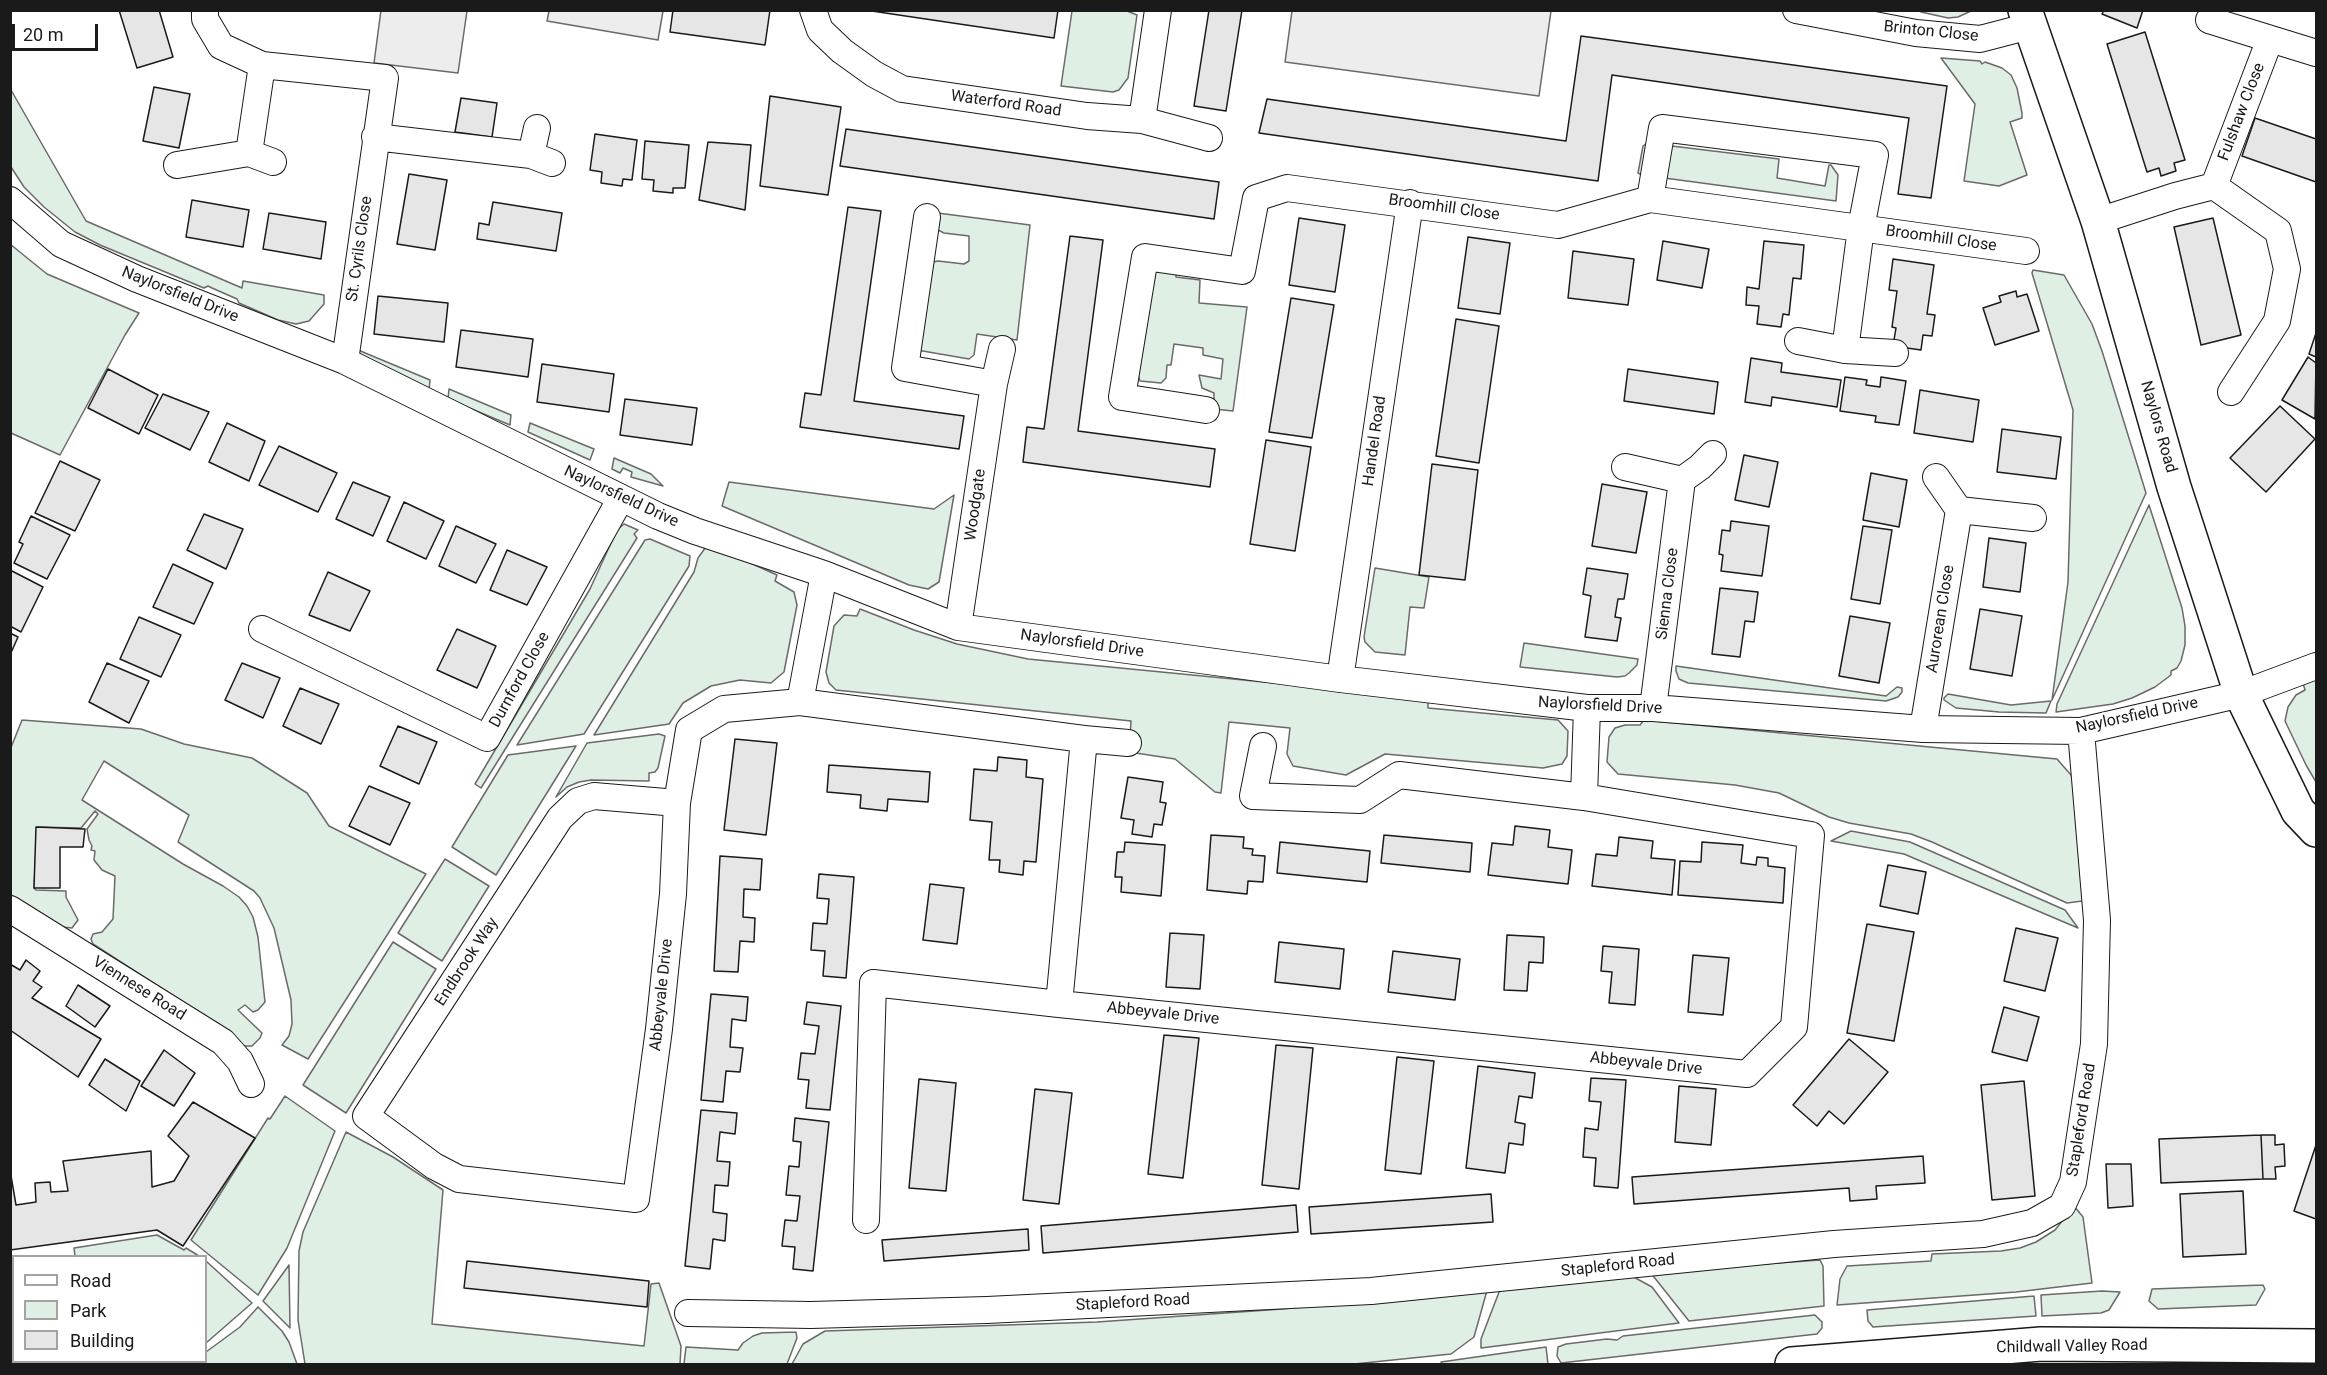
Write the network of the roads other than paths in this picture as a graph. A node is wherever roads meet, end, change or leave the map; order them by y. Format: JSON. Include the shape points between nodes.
{"nodes":[{"id":1,"x":205,"y":10,"type":"edge"},
{"id":2,"x":813,"y":10,"type":"edge"},
{"id":3,"x":1158,"y":10,"type":"edge"},
{"id":4,"x":1796,"y":10,"type":"edge"},
{"id":5,"x":2027,"y":18,"type":"edge"},
{"id":6,"x":2209,"y":20,"type":"dead end"},
{"id":7,"x":2270,"y":39,"type":"junction"},
{"id":8,"x":2316,"y":53,"type":"edge"},
{"id":9,"x":262,"y":65,"type":"junction"},
{"id":10,"x":1142,"y":120,"type":"junction"},
{"id":11,"x":537,"y":128,"type":"dead end"},
{"id":12,"x":375,"y":137,"type":"junction"},
{"id":13,"x":1209,"y":138,"type":"dead end"},
{"id":14,"x":249,"y":153,"type":"junction"},
{"id":15,"x":273,"y":162,"type":"dead end"},
{"id":16,"x":177,"y":165,"type":"dead end"},
{"id":17,"x":2214,"y":186,"type":"junction"},
{"id":18,"x":1650,"y":199,"type":"junction"},
{"id":19,"x":10,"y":200,"type":"edge"},
{"id":20,"x":1410,"y":203,"type":"junction"},
{"id":21,"x":927,"y":217,"type":"dead end"},
{"id":22,"x":2098,"y":221,"type":"junction"},
{"id":23,"x":1861,"y":228,"type":"junction"},
{"id":24,"x":2026,"y":251,"type":"dead end"},
{"id":25,"x":1798,"y":341,"type":"dead end"},
{"id":26,"x":1002,"y":349,"type":"dead end"},
{"id":27,"x":1845,"y":350,"type":"junction"},
{"id":28,"x":1895,"y":353,"type":"dead end"},
{"id":29,"x":345,"y":362,"type":"junction"},
{"id":30,"x":994,"y":384,"type":"junction"},
{"id":31,"x":2231,"y":392,"type":"dead end"},
{"id":32,"x":1206,"y":410,"type":"dead end"},
{"id":33,"x":1713,"y":454,"type":"dead end"},
{"id":34,"x":1624,"y":467,"type":"dead end"},
{"id":35,"x":1936,"y":477,"type":"dead end"},
{"id":36,"x":1682,"y":480,"type":"junction"},
{"id":37,"x":621,"y":498,"type":"junction"},
{"id":38,"x":1959,"y":510,"type":"junction"},
{"id":39,"x":2033,"y":518,"type":"dead end"},
{"id":40,"x":824,"y":574,"type":"junction"},
{"id":41,"x":958,"y":627,"type":"junction"},
{"id":42,"x":262,"y":629,"type":"dead end"},
{"id":43,"x":2316,"y":666,"type":"edge"},
{"id":44,"x":1340,"y":679,"type":"junction"},
{"id":45,"x":2241,"y":694,"type":"junction"},
{"id":46,"x":800,"y":702,"type":"junction"},
{"id":47,"x":1587,"y":708,"type":"junction"},
{"id":48,"x":1653,"y":708,"type":"junction"},
{"id":49,"x":1923,"y":729,"type":"junction"},
{"id":50,"x":2081,"y":731,"type":"junction"},
{"id":51,"x":1084,"y":739,"type":"junction"},
{"id":52,"x":1128,"y":743,"type":"dead end"},
{"id":53,"x":1263,"y":746,"type":"dead end"},
{"id":54,"x":1584,"y":797,"type":"junction"},
{"id":55,"x":676,"y":803,"type":"junction"},
{"id":56,"x":2316,"y":830,"type":"edge"},
{"id":57,"x":10,"y":909,"type":"edge"},
{"id":58,"x":1059,"y":1004,"type":"junction"},
{"id":59,"x":250,"y":1084,"type":"dead end"},
{"id":60,"x":459,"y":1179,"type":"joint"},
{"id":61,"x":866,"y":1220,"type":"dead end"},
{"id":62,"x":688,"y":1313,"type":"dead end"},
{"id":63,"x":2316,"y":1346,"type":"edge"},
{"id":64,"x":2045,"y":1354,"type":"edge"},
{"id":65,"x":1792,"y":1365,"type":"edge"}],
"edges":[{"from":1,"to":9,"type":"street","name":"St. Cyrils Close","via":[[205,20],[221,46]]},
{"from":2,"to":10,"type":"street","name":"Waterford Road","via":[[820,30],[842,51],[902,89],[1087,116]]},
{"from":3,"to":10,"type":"street"},
{"from":4,"to":5,"type":"street","name":"Brinton Close","via":[[1916,33],[1980,39]]},
{"from":5,"to":22,"type":"street","name":"Naylors Road"},
{"from":6,"to":7,"type":"street"},
{"from":7,"to":8,"type":"street"},
{"from":7,"to":17,"type":"street","name":"Fulshaw Close"},
{"from":9,"to":12,"type":"street","name":"St. Cyrils Close","via":[[385,78]]},
{"from":9,"to":14,"type":"street"},
{"from":10,"to":13,"type":"street","name":"Waterford Road"},
{"from":11,"to":12,"type":"street","via":[[542,159]]},
{"from":12,"to":29,"type":"street","name":"St. Cyrils Close"},
{"from":14,"to":15,"type":"street"},
{"from":14,"to":16,"type":"street"},
{"from":17,"to":22,"type":"street"},
{"from":17,"to":31,"type":"street","via":[[2278,231],[2287,269],[2277,321]]},
{"from":18,"to":20,"type":"street","name":"Broomhill Close","via":[[1558,225]]},
{"from":18,"to":23,"type":"street","name":"Broomhill Close"},
{"from":18,"to":23,"type":"street","via":[[1662,128],[1875,155]]},
{"from":19,"to":29,"type":"street","name":"Naylorsfield Drive","via":[[61,244],[137,279]]},
{"from":20,"to":32,"type":"street","name":"Broomhill Close","via":[[1287,188],[1256,198],[1242,271],[1145,257],[1122,398]]},
{"from":20,"to":44,"type":"street","name":"Handel Road"},
{"from":21,"to":30,"type":"street","via":[[905,368]]},
{"from":22,"to":45,"type":"street","name":"Naylors Road","via":[[2174,487]]},
{"from":23,"to":24,"type":"street","name":"Broomhill Close"},
{"from":23,"to":27,"type":"street"},
{"from":25,"to":27,"type":"street"},
{"from":26,"to":30,"type":"street","name":"Woodgate"},
{"from":27,"to":28,"type":"street"},
{"from":29,"to":37,"type":"street","name":"Naylorsfield Drive"},
{"from":30,"to":41,"type":"street","name":"Woodgate"},
{"from":33,"to":36,"type":"street"},
{"from":34,"to":36,"type":"street"},
{"from":35,"to":38,"type":"street"},
{"from":36,"to":48,"type":"street","name":"Sienna Close"},
{"from":37,"to":40,"type":"street","name":"Naylorsfield Drive","via":[[695,531]]},
{"from":37,"to":42,"type":"street","name":"Durnford Close","via":[[487,738]]},
{"from":38,"to":39,"type":"street"},
{"from":38,"to":49,"type":"street","name":"Aurorean Close"},
{"from":40,"to":41,"type":"street","name":"Naylorsfield Drive"},
{"from":40,"to":46,"type":"street"},
{"from":41,"to":44,"type":"street","name":"Naylorsfield Drive"},
{"from":43,"to":45,"type":"street","name":"Naylorsfield Drive"},
{"from":44,"to":47,"type":"street","name":"Naylorsfield Drive"},
{"from":45,"to":50,"type":"street","name":"Naylorsfield Drive"},
{"from":45,"to":56,"type":"street","name":"Naylors Road","via":[[2298,811]]},
{"from":46,"to":51,"type":"street","name":"Abbeyvale Drive"},
{"from":46,"to":55,"type":"street","name":"Abbeyvale Drive","via":[[723,709],[689,730]]},
{"from":47,"to":48,"type":"street","name":"Naylorsfield Drive"},
{"from":47,"to":54,"type":"street"},
{"from":48,"to":49,"type":"street","name":"Naylorsfield Drive"},
{"from":49,"to":50,"type":"street","name":"Naylorsfield Drive"},
{"from":50,"to":62,"type":"street","name":"Stapleford Road","via":[[2097,920],[2094,1044],[2073,1182],[2062,1206],[2032,1223],[1983,1234],[1834,1244],[1371,1291],[987,1310],[811,1315]]},
{"from":51,"to":52,"type":"street","name":"Abbeyvale Drive"},
{"from":51,"to":58,"type":"street"},
{"from":53,"to":54,"type":"street","name":"Abbeyvale Drive","via":[[1253,796],[1360,800],[1398,775]]},
{"from":54,"to":58,"type":"street","name":"Abbeyvale Drive","via":[[1811,835],[1794,1027],[1747,1074]]},
{"from":55,"to":60,"type":"street","name":"Abbeyvale Drive","via":[[673,894],[636,1199]]},
{"from":55,"to":60,"type":"street","name":"Endbrook Way","via":[[594,796],[578,801],[560,818],[366,1116],[434,1166]]},
{"from":57,"to":59,"type":"street","name":"Viennese Road","via":[[223,1042],[240,1061]]},
{"from":58,"to":61,"type":"street","name":"Abbeyvale Drive","via":[[873,983]]},
{"from":63,"to":64,"type":"street","name":"Childwall Valley Road"},
{"from":64,"to":65,"type":"street","name":"Childwall Valley Road"}]}
